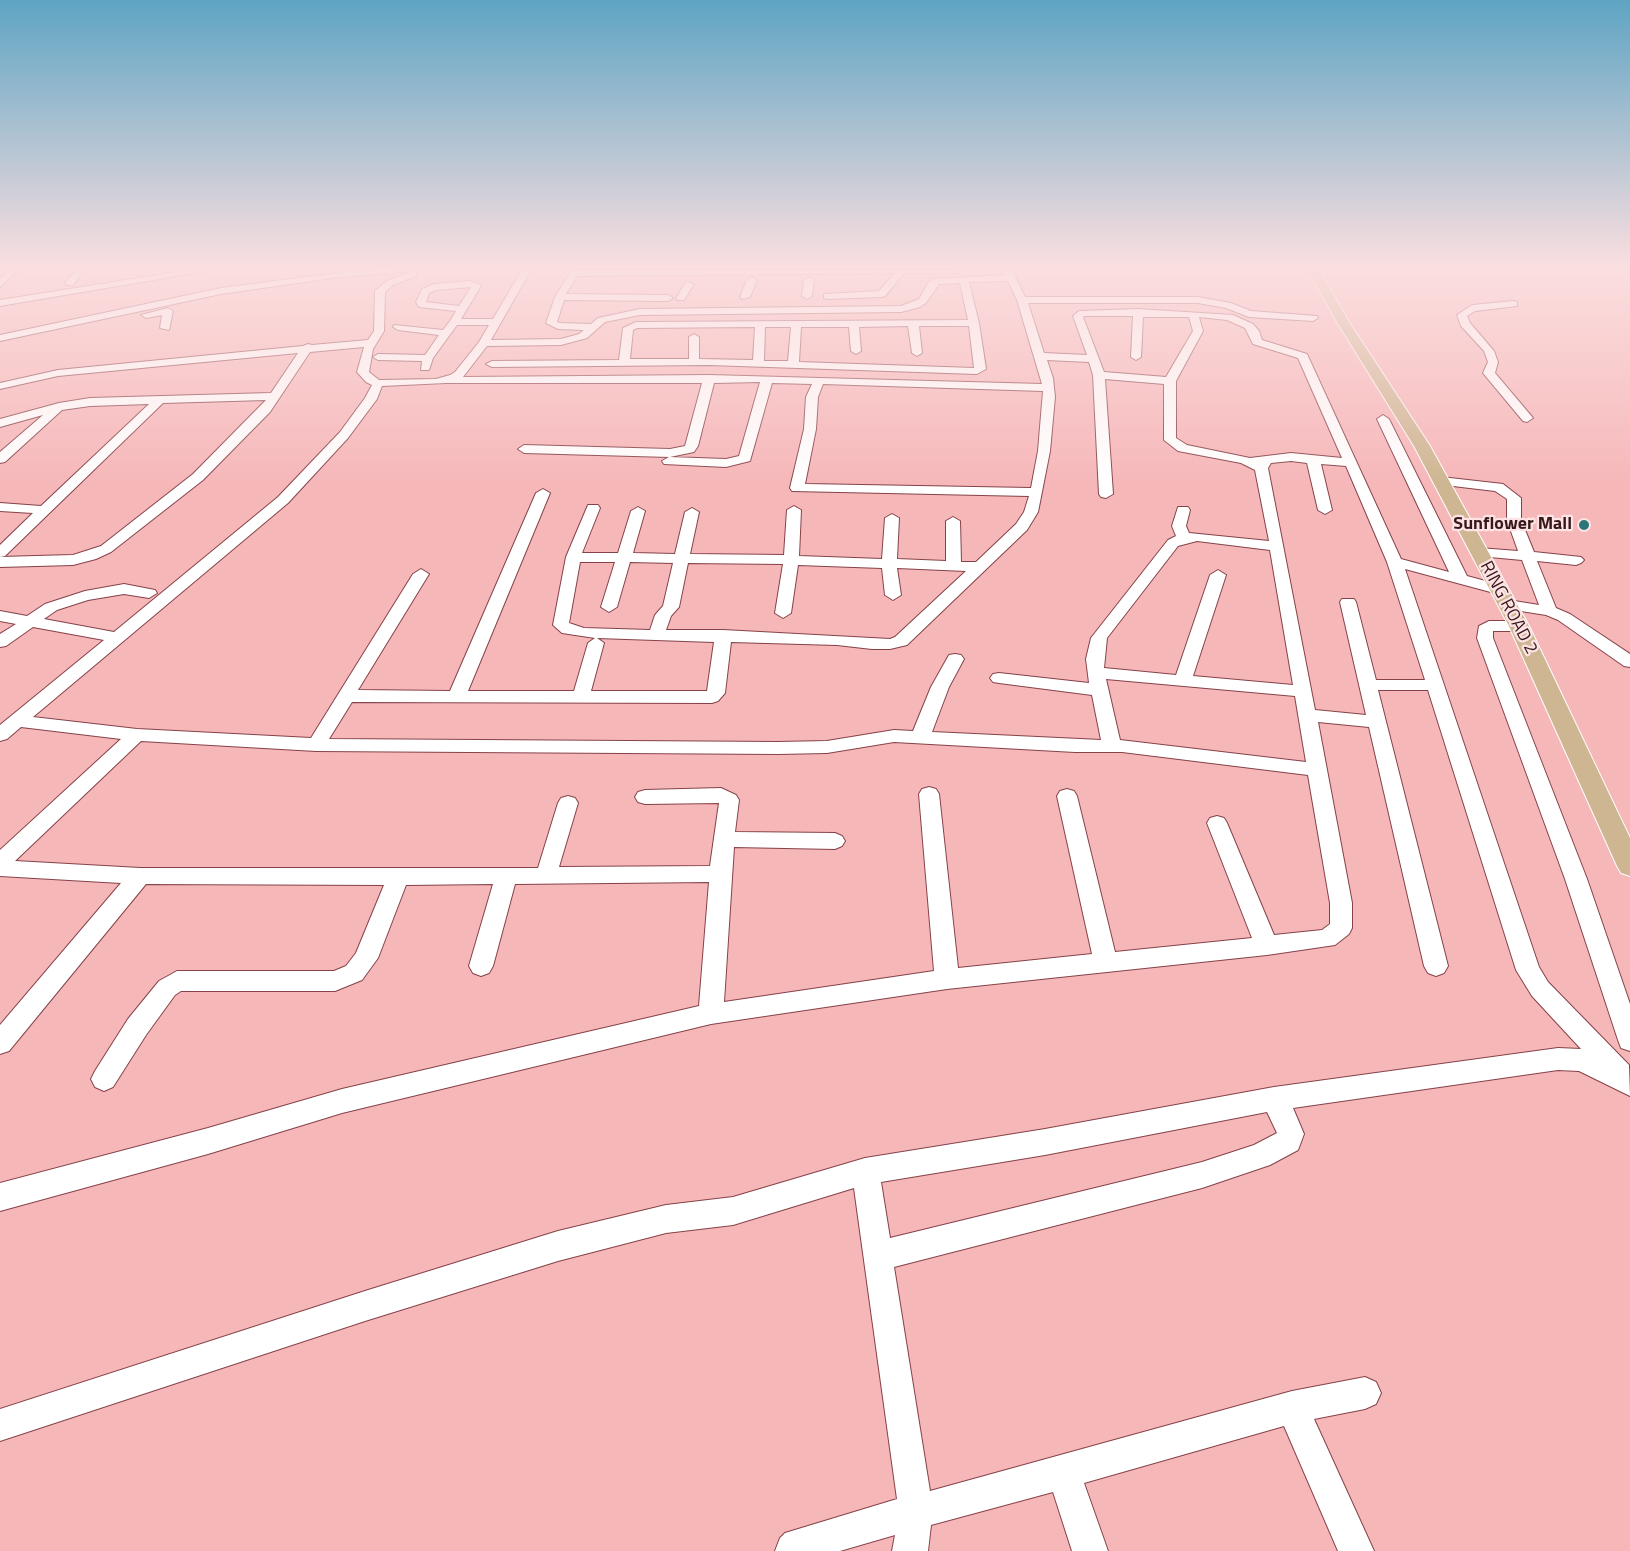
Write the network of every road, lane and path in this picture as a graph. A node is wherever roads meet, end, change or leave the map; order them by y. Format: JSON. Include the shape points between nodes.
{"nodes":[{"id":1,"x":35,"y":340,"type":"edge"},
{"id":2,"x":441,"y":340,"type":"edge"},
{"id":3,"x":485,"y":340,"type":"edge"},
{"id":4,"x":567,"y":340,"type":"edge"},
{"id":5,"x":627,"y":340,"type":"edge"},
{"id":6,"x":694,"y":340,"type":"edge"},
{"id":7,"x":759,"y":340,"type":"edge"},
{"id":8,"x":795,"y":340,"type":"edge"},
{"id":9,"x":855,"y":340,"type":"edge"},
{"id":10,"x":915,"y":340,"type":"edge"},
{"id":11,"x":976,"y":340,"type":"edge"},
{"id":12,"x":1034,"y":340,"type":"edge"},
{"id":13,"x":1086,"y":340,"type":"edge"},
{"id":14,"x":1137,"y":340,"type":"edge"},
{"id":15,"x":1193,"y":340,"type":"edge"},
{"id":16,"x":1257,"y":340,"type":"edge"},
{"id":17,"x":1355,"y":340,"type":"edge"},
{"id":18,"x":1482,"y":340,"type":"edge"},
{"id":19,"x":370,"y":342,"type":"joint"},
{"id":20,"x":484,"y":343,"type":"junction"},
{"id":21,"x":0,"y":348,"type":"edge"},
{"id":22,"x":308,"y":348,"type":"junction"},
{"id":23,"x":856,"y":351,"type":"dead end"},
{"id":24,"x":916,"y":353,"type":"dead end"},
{"id":25,"x":1038,"y":356,"type":"junction"},
{"id":26,"x":378,"y":357,"type":"dead end"},
{"id":27,"x":1136,"y":357,"type":"dead end"},
{"id":28,"x":1093,"y":360,"type":"junction"},
{"id":29,"x":694,"y":362,"type":"junction"},
{"id":30,"x":624,"y":363,"type":"junction"},
{"id":31,"x":758,"y":363,"type":"junction"},
{"id":32,"x":492,"y":364,"type":"dead end"},
{"id":33,"x":793,"y":364,"type":"junction"},
{"id":34,"x":1099,"y":375,"type":"junction"},
{"id":35,"x":709,"y":378,"type":"junction"},
{"id":36,"x":767,"y":379,"type":"junction"},
{"id":37,"x":446,"y":380,"type":"junction"},
{"id":38,"x":819,"y":380,"type":"junction"},
{"id":39,"x":1170,"y":381,"type":"junction"},
{"id":40,"x":378,"y":383,"type":"junction"},
{"id":41,"x":0,"y":386,"type":"edge"},
{"id":42,"x":1048,"y":388,"type":"junction"},
{"id":43,"x":276,"y":396,"type":"junction"},
{"id":44,"x":161,"y":399,"type":"junction"},
{"id":45,"x":59,"y":407,"type":"junction"},
{"id":46,"x":1527,"y":418,"type":"dead end"},
{"id":47,"x":1383,"y":419,"type":"dead end"},
{"id":48,"x":0,"y":423,"type":"edge"},
{"id":49,"x":524,"y":449,"type":"dead end"},
{"id":50,"x":0,"y":459,"type":"edge"},
{"id":51,"x":1313,"y":459,"type":"junction"},
{"id":52,"x":597,"y":461,"type":"dead end"},
{"id":53,"x":1257,"y":462,"type":"junction"},
{"id":54,"x":1351,"y":463,"type":"junction"},
{"id":55,"x":1441,"y":481,"type":"junction"},
{"id":56,"x":1037,"y":492,"type":"junction"},
{"id":57,"x":543,"y":493,"type":"dead end"},
{"id":58,"x":1106,"y":494,"type":"dead end"},
{"id":59,"x":0,"y":507,"type":"edge"},
{"id":60,"x":593,"y":508,"type":"dead end"},
{"id":61,"x":44,"y":510,"type":"junction"},
{"id":62,"x":794,"y":510,"type":"dead end"},
{"id":63,"x":1183,"y":510,"type":"dead end"},
{"id":64,"x":1325,"y":510,"type":"dead end"},
{"id":65,"x":638,"y":511,"type":"dead end"},
{"id":66,"x":692,"y":512,"type":"dead end"},
{"id":67,"x":892,"y":518,"type":"dead end"},
{"id":68,"x":953,"y":521,"type":"dead end"},
{"id":69,"x":1184,"y":537,"type":"junction"},
{"id":70,"x":1277,"y":546,"type":"junction"},
{"id":71,"x":0,"y":552,"type":"edge"},
{"id":72,"x":1479,"y":552,"type":"junction"},
{"id":73,"x":624,"y":556,"type":"junction"},
{"id":74,"x":1528,"y":556,"type":"junction"},
{"id":75,"x":573,"y":557,"type":"junction"},
{"id":76,"x":684,"y":558,"type":"junction"},
{"id":77,"x":791,"y":560,"type":"junction"},
{"id":78,"x":1576,"y":560,"type":"dead end"},
{"id":79,"x":0,"y":562,"type":"edge"},
{"id":80,"x":1395,"y":562,"type":"junction"},
{"id":81,"x":889,"y":564,"type":"junction"},
{"id":82,"x":954,"y":566,"type":"junction"},
{"id":83,"x":980,"y":567,"type":"junction"},
{"id":84,"x":421,"y":574,"type":"dead end"},
{"id":85,"x":1218,"y":575,"type":"dead end"},
{"id":86,"x":1461,"y":578,"type":"junction"},
{"id":87,"x":149,"y":593,"type":"dead end"},
{"id":88,"x":893,"y":595,"type":"dead end"},
{"id":89,"x":1503,"y":597,"type":"junction"},
{"id":90,"x":1348,"y":602,"type":"dead end"},
{"id":91,"x":609,"y":607,"type":"dead end"},
{"id":92,"x":1548,"y":611,"type":"junction"},
{"id":93,"x":783,"y":613,"type":"dead end"},
{"id":94,"x":0,"y":616,"type":"edge"},
{"id":95,"x":29,"y":621,"type":"junction"},
{"id":96,"x":1519,"y":626,"type":"junction"},
{"id":97,"x":657,"y":634,"type":"junction"},
{"id":98,"x":723,"y":635,"type":"junction"},
{"id":99,"x":119,"y":638,"type":"junction"},
{"id":100,"x":0,"y":642,"type":"edge"},
{"id":101,"x":596,"y":643,"type":"dead end"},
{"id":102,"x":955,"y":660,"type":"dead end"},
{"id":103,"x":1630,"y":662,"type":"edge"},
{"id":104,"x":999,"y":678,"type":"dead end"},
{"id":105,"x":1183,"y":681,"type":"junction"},
{"id":106,"x":1098,"y":682,"type":"junction"},
{"id":107,"x":1368,"y":685,"type":"junction"},
{"id":108,"x":1434,"y":685,"type":"junction"},
{"id":109,"x":1303,"y":691,"type":"junction"},
{"id":110,"x":346,"y":696,"type":"junction"},
{"id":111,"x":457,"y":696,"type":"junction"},
{"id":112,"x":581,"y":696,"type":"junction"},
{"id":113,"x":1308,"y":715,"type":"junction"},
{"id":114,"x":16,"y":721,"type":"junction"},
{"id":115,"x":1377,"y":722,"type":"junction"},
{"id":116,"x":0,"y":735,"type":"edge"},
{"id":117,"x":137,"y":735,"type":"junction"},
{"id":118,"x":920,"y":738,"type":"junction"},
{"id":119,"x":316,"y":746,"type":"junction"},
{"id":120,"x":1112,"y":746,"type":"junction"},
{"id":121,"x":1317,"y":770,"type":"junction"},
{"id":122,"x":929,"y":794,"type":"dead end"},
{"id":123,"x":1067,"y":796,"type":"dead end"},
{"id":124,"x":645,"y":797,"type":"dead end"},
{"id":125,"x":568,"y":803,"type":"dead end"},
{"id":126,"x":1217,"y":824,"type":"dead end"},
{"id":127,"x":724,"y":839,"type":"junction"},
{"id":128,"x":835,"y":841,"type":"dead end"},
{"id":129,"x":0,"y":862,"type":"edge"},
{"id":130,"x":1630,"y":866,"type":"edge"},
{"id":131,"x":0,"y":868,"type":"edge"},
{"id":132,"x":720,"y":874,"type":"junction"},
{"id":133,"x":140,"y":876,"type":"junction"},
{"id":134,"x":506,"y":876,"type":"junction"},
{"id":135,"x":546,"y":876,"type":"junction"},
{"id":136,"x":398,"y":877,"type":"junction"},
{"id":137,"x":1267,"y":946,"type":"junction"},
{"id":138,"x":1106,"y":963,"type":"junction"},
{"id":139,"x":481,"y":966,"type":"dead end"},
{"id":140,"x":1436,"y":966,"type":"dead end"},
{"id":141,"x":947,"y":979,"type":"junction"},
{"id":142,"x":711,"y":1014,"type":"junction"},
{"id":143,"x":1630,"y":1040,"type":"edge"},
{"id":144,"x":0,"y":1043,"type":"edge"},
{"id":145,"x":104,"y":1079,"type":"dead end"},
{"id":146,"x":1274,"y":1099,"type":"junction"},
{"id":147,"x":865,"y":1171,"type":"junction"},
{"id":148,"x":0,"y":1197,"type":"edge"},
{"id":149,"x":878,"y":1256,"type":"junction"},
{"id":150,"x":1365,"y":1393,"type":"dead end"},
{"id":151,"x":1292,"y":1407,"type":"junction"},
{"id":152,"x":0,"y":1425,"type":"edge"},
{"id":153,"x":1063,"y":1472,"type":"junction"},
{"id":154,"x":916,"y":1511,"type":"junction"},
{"id":155,"x":793,"y":1551,"type":"edge"},
{"id":156,"x":910,"y":1551,"type":"edge"},
{"id":157,"x":1090,"y":1551,"type":"edge"},
{"id":158,"x":1356,"y":1551,"type":"edge"}],
"edges":[{"from":1,"to":21,"type":"street"},
{"from":2,"to":26,"type":"street","via":[[427,363]]},
{"from":3,"to":20,"type":"street"},
{"from":4,"to":20,"type":"street"},
{"from":5,"to":30,"type":"street"},
{"from":6,"to":29,"type":"street"},
{"from":7,"to":31,"type":"street"},
{"from":8,"to":33,"type":"street"},
{"from":9,"to":23,"type":"street"},
{"from":10,"to":24,"type":"street"},
{"from":11,"to":33,"type":"street","via":[[980,369],[977,370]]},
{"from":12,"to":25,"type":"street"},
{"from":13,"to":28,"type":"street"},
{"from":14,"to":27,"type":"street"},
{"from":15,"to":39,"type":"street"},
{"from":16,"to":54,"type":"street","via":[[1303,356]]},
{"from":17,"to":55,"type":"main road","name":"RING ROAD 2"},
{"from":18,"to":46,"type":"street","via":[[1493,362],[1489,373]]},
{"from":19,"to":22,"type":"street"},
{"from":19,"to":40,"type":"street","via":[[363,372]]},
{"from":20,"to":37,"type":"street","via":[[459,374]]},
{"from":22,"to":41,"type":"street","via":[[58,373]]},
{"from":22,"to":43,"type":"street"},
{"from":25,"to":28,"type":"street"},
{"from":25,"to":42,"type":"street"},
{"from":28,"to":34,"type":"street"},
{"from":29,"to":30,"type":"street"},
{"from":29,"to":31,"type":"street"},
{"from":30,"to":32,"type":"street"},
{"from":31,"to":33,"type":"street"},
{"from":34,"to":39,"type":"street"},
{"from":34,"to":58,"type":"street"},
{"from":35,"to":36,"type":"street"},
{"from":35,"to":37,"type":"street"},
{"from":35,"to":49,"type":"street","via":[[689,449],[670,453]]},
{"from":36,"to":38,"type":"street"},
{"from":36,"to":52,"type":"street","via":[[746,454],[740,461]]},
{"from":37,"to":40,"type":"street"},
{"from":38,"to":42,"type":"street"},
{"from":38,"to":56,"type":"street","via":[[812,397],[810,429],[797,488]]},
{"from":39,"to":53,"type":"street","via":[[1170,440],[1183,448]]},
{"from":40,"to":99,"type":"street","via":[[365,407],[305,479]]},
{"from":42,"to":56,"type":"street"},
{"from":43,"to":44,"type":"street"},
{"from":43,"to":79,"type":"street","via":[[198,477],[106,549],[73,560]]},
{"from":44,"to":45,"type":"street"},
{"from":44,"to":61,"type":"street"},
{"from":45,"to":48,"type":"street"},
{"from":45,"to":50,"type":"street"},
{"from":47,"to":86,"type":"street"},
{"from":51,"to":53,"type":"street"},
{"from":51,"to":54,"type":"street"},
{"from":51,"to":64,"type":"street"},
{"from":53,"to":70,"type":"street"},
{"from":54,"to":80,"type":"street"},
{"from":55,"to":72,"type":"main road","name":"RING ROAD 2"},
{"from":55,"to":74,"type":"street","via":[[1491,486],[1508,492],[1514,498],[1514,520]]},
{"from":56,"to":83,"type":"street","via":[[1022,527]]},
{"from":57,"to":111,"type":"street"},
{"from":59,"to":61,"type":"street"},
{"from":60,"to":75,"type":"street"},
{"from":61,"to":71,"type":"street"},
{"from":62,"to":77,"type":"street"},
{"from":63,"to":69,"type":"street","via":[[1179,526]]},
{"from":65,"to":73,"type":"street"},
{"from":66,"to":76,"type":"street"},
{"from":67,"to":81,"type":"street"},
{"from":68,"to":82,"type":"street"},
{"from":69,"to":70,"type":"street"},
{"from":69,"to":106,"type":"street","via":[[1173,543],[1100,638],[1095,659]]},
{"from":70,"to":109,"type":"street"},
{"from":72,"to":74,"type":"street"},
{"from":72,"to":89,"type":"main road","name":"RING ROAD 2"},
{"from":73,"to":75,"type":"street"},
{"from":73,"to":76,"type":"street"},
{"from":73,"to":91,"type":"street"},
{"from":74,"to":78,"type":"street"},
{"from":74,"to":92,"type":"street"},
{"from":75,"to":97,"type":"street","via":[[561,624],[568,630],[585,633]]},
{"from":76,"to":77,"type":"street"},
{"from":76,"to":97,"type":"street","via":[[671,607],[663,615]]},
{"from":77,"to":81,"type":"street"},
{"from":77,"to":93,"type":"street"},
{"from":80,"to":86,"type":"street"},
{"from":80,"to":108,"type":"street"},
{"from":81,"to":82,"type":"street"},
{"from":81,"to":88,"type":"street"},
{"from":82,"to":83,"type":"street"},
{"from":83,"to":98,"type":"street","via":[[901,641],[890,644]]},
{"from":84,"to":110,"type":"street"},
{"from":85,"to":105,"type":"street"},
{"from":86,"to":89,"type":"street"},
{"from":87,"to":95,"type":"street","via":[[124,589],[86,596],[51,607]]},
{"from":89,"to":92,"type":"street"},
{"from":89,"to":96,"type":"main road","name":"RING ROAD 2"},
{"from":90,"to":107,"type":"street"},
{"from":92,"to":103,"type":"street"},
{"from":94,"to":95,"type":"street"},
{"from":95,"to":99,"type":"street"},
{"from":95,"to":100,"type":"street"},
{"from":96,"to":130,"type":"main road","name":"RING ROAD 2"},
{"from":96,"to":143,"type":"street","via":[[1489,626],[1485,638],[1576,879]]},
{"from":97,"to":98,"type":"street"},
{"from":98,"to":112,"type":"street","via":[[716,693],[712,697]]},
{"from":99,"to":114,"type":"street"},
{"from":101,"to":112,"type":"street"},
{"from":102,"to":118,"type":"street"},
{"from":104,"to":106,"type":"street"},
{"from":105,"to":106,"type":"street"},
{"from":105,"to":109,"type":"street"},
{"from":106,"to":120,"type":"street"},
{"from":107,"to":108,"type":"street"},
{"from":107,"to":115,"type":"street"},
{"from":108,"to":146,"type":"street","via":[[1528,970],[1540,989],[1630,1084],[1582,1060],[1557,1059]]},
{"from":109,"to":113,"type":"street"},
{"from":110,"to":111,"type":"street"},
{"from":110,"to":119,"type":"street"},
{"from":111,"to":112,"type":"street"},
{"from":113,"to":115,"type":"street"},
{"from":113,"to":121,"type":"street"},
{"from":114,"to":116,"type":"street"},
{"from":114,"to":117,"type":"street"},
{"from":115,"to":140,"type":"street"},
{"from":117,"to":119,"type":"street"},
{"from":117,"to":129,"type":"street"},
{"from":118,"to":119,"type":"street","via":[[894,736],[827,747],[778,748]]},
{"from":118,"to":120,"type":"street"},
{"from":120,"to":121,"type":"street"},
{"from":121,"to":137,"type":"street","via":[[1341,903],[1341,928],[1327,939]]},
{"from":122,"to":141,"type":"street"},
{"from":123,"to":138,"type":"street"},
{"from":124,"to":127,"type":"street","via":[[726,797],[729,800]]},
{"from":125,"to":135,"type":"street"},
{"from":126,"to":137,"type":"street"},
{"from":127,"to":128,"type":"street"},
{"from":127,"to":132,"type":"street"},
{"from":131,"to":133,"type":"street"},
{"from":132,"to":135,"type":"street"},
{"from":132,"to":142,"type":"street"},
{"from":133,"to":136,"type":"street"},
{"from":133,"to":144,"type":"street"},
{"from":134,"to":135,"type":"street"},
{"from":134,"to":136,"type":"street"},
{"from":134,"to":139,"type":"street"},
{"from":136,"to":145,"type":"street","via":[[366,958],[354,973],[335,981],[177,981],[167,987],[137,1027]]},
{"from":137,"to":138,"type":"street"},
{"from":138,"to":141,"type":"street"},
{"from":141,"to":142,"type":"street"},
{"from":142,"to":148,"type":"street","via":[[342,1101]]},
{"from":146,"to":147,"type":"street"},
{"from":146,"to":149,"type":"street","via":[[1291,1134],[1288,1141],[1260,1156],[1202,1175]]},
{"from":147,"to":149,"type":"street"},
{"from":147,"to":152,"type":"street","via":[[733,1211],[666,1219],[558,1246]]},
{"from":149,"to":154,"type":"street"},
{"from":150,"to":151,"type":"street"},
{"from":151,"to":153,"type":"street"},
{"from":151,"to":158,"type":"street"},
{"from":153,"to":154,"type":"street"},
{"from":153,"to":157,"type":"street"},
{"from":154,"to":155,"type":"street","via":[[798,1546]]},
{"from":154,"to":156,"type":"street"}]}
